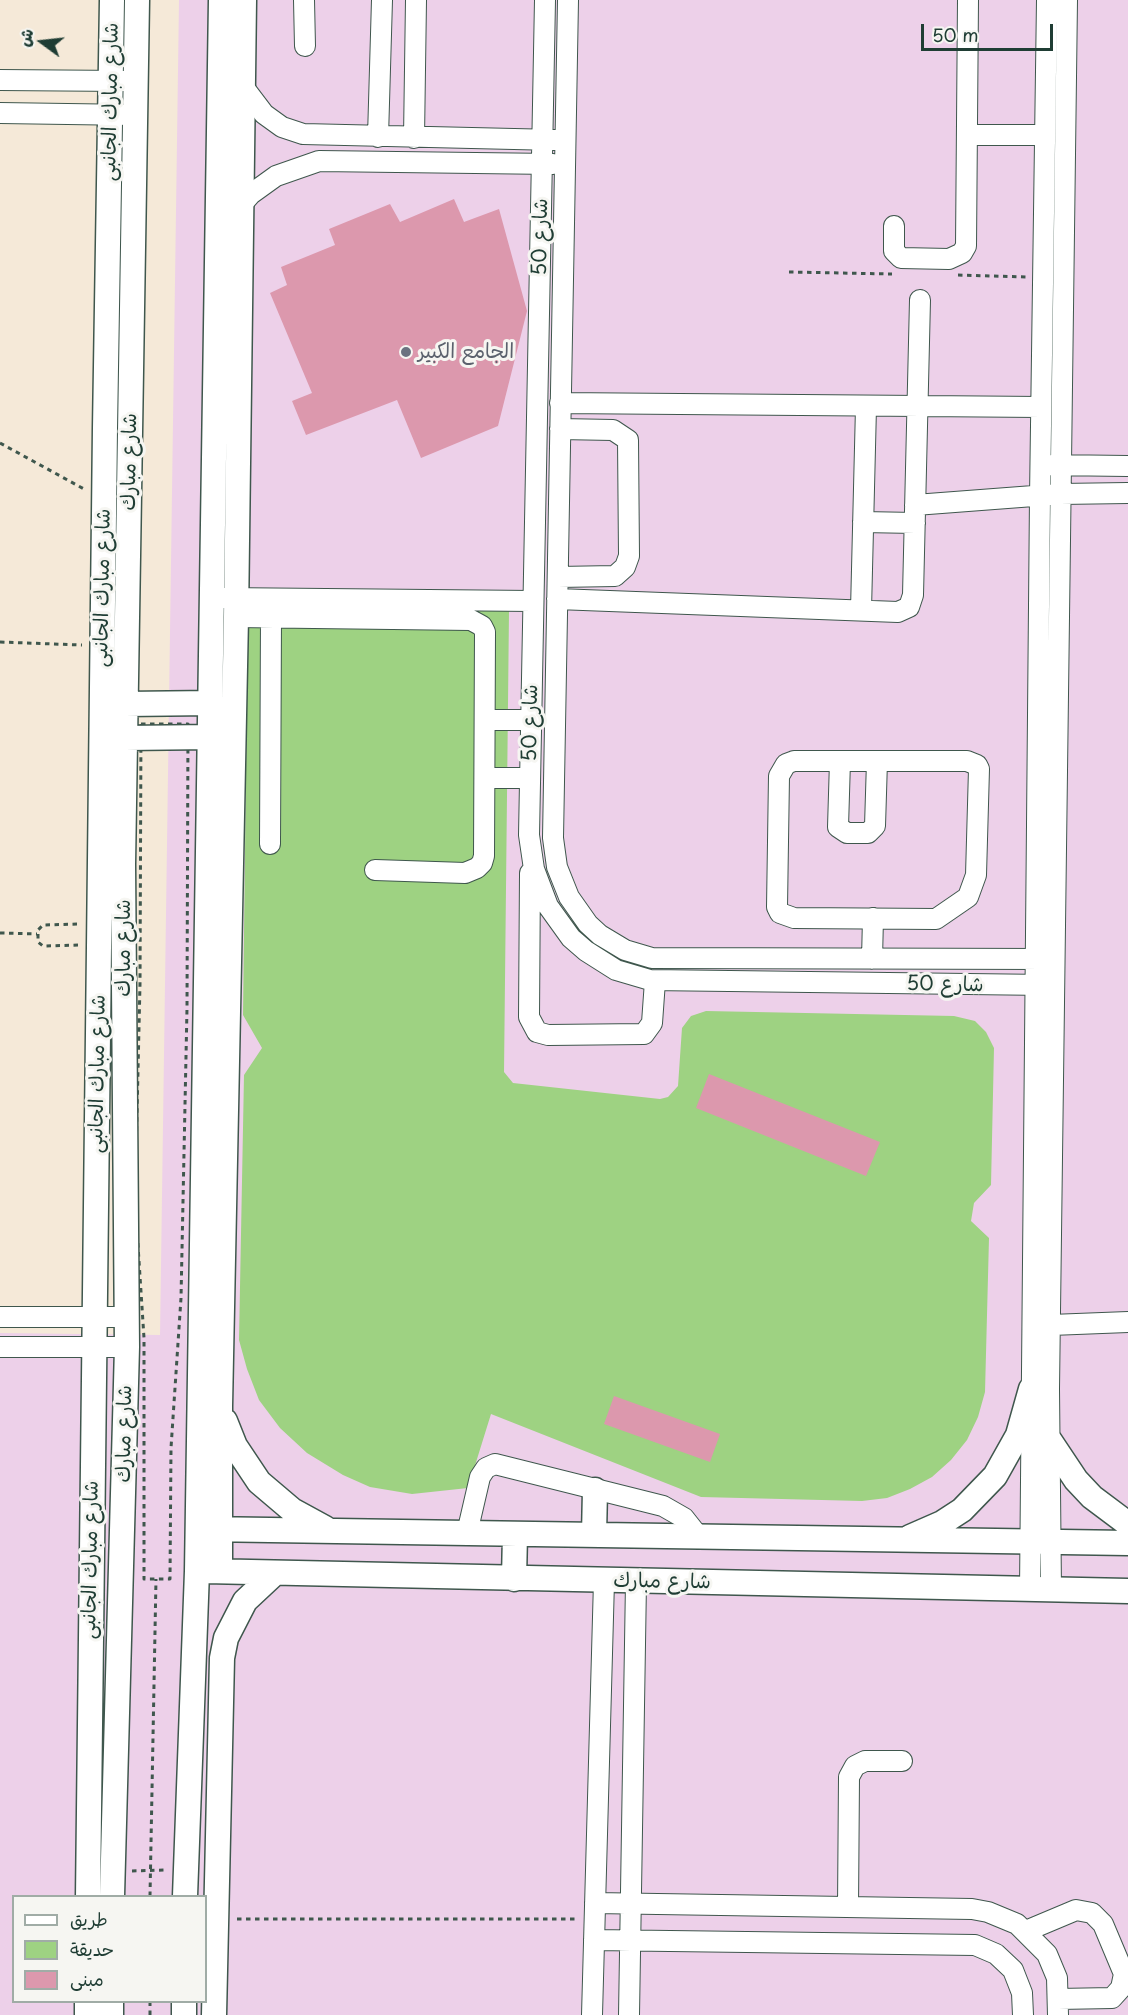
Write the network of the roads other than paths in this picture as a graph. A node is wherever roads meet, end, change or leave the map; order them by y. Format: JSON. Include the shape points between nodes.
{"nodes":[{"id":1,"x":112,"y":0,"type":"edge"},
{"id":2,"x":137,"y":0,"type":"edge"},
{"id":3,"x":221,"y":0,"type":"edge"},
{"id":4,"x":244,"y":0,"type":"edge"},
{"id":5,"x":304,"y":0,"type":"edge"},
{"id":6,"x":382,"y":0,"type":"edge"},
{"id":7,"x":416,"y":0,"type":"edge"},
{"id":8,"x":544,"y":0,"type":"edge"},
{"id":9,"x":568,"y":0,"type":"edge"},
{"id":10,"x":968,"y":0,"type":"edge"},
{"id":11,"x":1047,"y":0,"type":"edge"},
{"id":12,"x":1067,"y":0,"type":"edge"},
{"id":13,"x":305,"y":46,"type":"dead end"},
{"id":14,"x":0,"y":80,"type":"edge"},
{"id":15,"x":111,"y":81,"type":"junction"},
{"id":16,"x":136,"y":82,"type":"junction"},
{"id":17,"x":242,"y":85,"type":"junction"},
{"id":18,"x":0,"y":113,"type":"edge"},
{"id":19,"x":110,"y":115,"type":"junction"},
{"id":20,"x":135,"y":115,"type":"junction"},
{"id":21,"x":967,"y":135,"type":"junction"},
{"id":22,"x":1045,"y":135,"type":"junction"},
{"id":23,"x":378,"y":137,"type":"junction"},
{"id":24,"x":414,"y":138,"type":"junction"},
{"id":25,"x":543,"y":140,"type":"junction"},
{"id":26,"x":565,"y":140,"type":"junction"},
{"id":27,"x":230,"y":159,"type":"junction"},
{"id":28,"x":542,"y":163,"type":"junction"},
{"id":29,"x":565,"y":164,"type":"junction"},
{"id":30,"x":240,"y":205,"type":"junction"},
{"id":31,"x":894,"y":226,"type":"dead end"},
{"id":32,"x":218,"y":245,"type":"junction"},
{"id":33,"x":920,"y":300,"type":"dead end"},
{"id":34,"x":561,"y":404,"type":"junction"},
{"id":35,"x":866,"y":407,"type":"junction"},
{"id":36,"x":1041,"y":407,"type":"junction"},
{"id":37,"x":918,"y":408,"type":"junction"},
{"id":38,"x":105,"y":428,"type":"junction"},
{"id":39,"x":131,"y":428,"type":"junction"},
{"id":40,"x":560,"y":429,"type":"junction"},
{"id":41,"x":1040,"y":465,"type":"junction"},
{"id":42,"x":1061,"y":465,"type":"junction"},
{"id":43,"x":1128,"y":466,"type":"edge"},
{"id":44,"x":1128,"y":492,"type":"edge"},
{"id":45,"x":1060,"y":494,"type":"junction"},
{"id":46,"x":1040,"y":496,"type":"junction"},
{"id":47,"x":915,"y":514,"type":"junction"},
{"id":48,"x":863,"y":522,"type":"junction"},
{"id":49,"x":558,"y":577,"type":"junction"},
{"id":50,"x":557,"y":599,"type":"junction"},
{"id":51,"x":532,"y":601,"type":"junction"},
{"id":52,"x":229,"y":604,"type":"junction"},
{"id":53,"x":861,"y":610,"type":"junction"},
{"id":54,"x":271,"y":618,"type":"junction"},
{"id":55,"x":557,"y":632,"type":"junction"},
{"id":56,"x":532,"y":633,"type":"junction"},
{"id":57,"x":212,"y":703,"type":"junction"},
{"id":58,"x":125,"y":704,"type":"junction"},
{"id":59,"x":485,"y":720,"type":"junction"},
{"id":60,"x":531,"y":720,"type":"junction"},
{"id":61,"x":133,"y":737,"type":"junction"},
{"id":62,"x":200,"y":737,"type":"junction"},
{"id":63,"x":840,"y":761,"type":"junction"},
{"id":64,"x":877,"y":761,"type":"junction"},
{"id":65,"x":485,"y":778,"type":"junction"},
{"id":66,"x":530,"y":778,"type":"junction"},
{"id":67,"x":270,"y":844,"type":"dead end"},
{"id":68,"x":530,"y":852,"type":"junction"},
{"id":69,"x":375,"y":870,"type":"dead end"},
{"id":70,"x":873,"y":918,"type":"junction"},
{"id":71,"x":872,"y":959,"type":"junction"},
{"id":72,"x":1035,"y":959,"type":"junction"},
{"id":73,"x":1057,"y":959,"type":"junction"},
{"id":74,"x":708,"y":960,"type":"junction"},
{"id":75,"x":655,"y":981,"type":"junction"},
{"id":76,"x":707,"y":982,"type":"junction"},
{"id":77,"x":1035,"y":985,"type":"junction"},
{"id":78,"x":1056,"y":985,"type":"junction"},
{"id":79,"x":217,"y":1053,"type":"junction"},
{"id":80,"x":0,"y":1317,"type":"edge"},
{"id":81,"x":95,"y":1317,"type":"junction"},
{"id":82,"x":127,"y":1317,"type":"junction"},
{"id":83,"x":1128,"y":1322,"type":"edge"},
{"id":84,"x":1051,"y":1325,"type":"junction"},
{"id":85,"x":0,"y":1347,"type":"edge"},
{"id":86,"x":127,"y":1347,"type":"junction"},
{"id":87,"x":94,"y":1348,"type":"junction"},
{"id":88,"x":1040,"y":1389,"type":"junction"},
{"id":89,"x":220,"y":1406,"type":"junction"},
{"id":90,"x":1050,"y":1441,"type":"junction"},
{"id":91,"x":595,"y":1490,"type":"junction"},
{"id":92,"x":1128,"y":1524,"type":"edge"},
{"id":93,"x":209,"y":1529,"type":"junction"},
{"id":94,"x":330,"y":1530,"type":"junction"},
{"id":95,"x":467,"y":1533,"type":"junction"},
{"id":96,"x":515,"y":1534,"type":"junction"},
{"id":97,"x":594,"y":1535,"type":"junction"},
{"id":98,"x":699,"y":1537,"type":"junction"},
{"id":99,"x":898,"y":1541,"type":"junction"},
{"id":100,"x":1041,"y":1543,"type":"junction"},
{"id":101,"x":1128,"y":1543,"type":"edge"},
{"id":102,"x":208,"y":1571,"type":"junction"},
{"id":103,"x":275,"y":1573,"type":"junction"},
{"id":104,"x":513,"y":1579,"type":"junction"},
{"id":105,"x":604,"y":1581,"type":"junction"},
{"id":106,"x":636,"y":1582,"type":"junction"},
{"id":107,"x":1041,"y":1589,"type":"junction"},
{"id":108,"x":1128,"y":1591,"type":"edge"},
{"id":109,"x":902,"y":1761,"type":"dead end"},
{"id":110,"x":186,"y":1829,"type":"junction"},
{"id":111,"x":215,"y":1869,"type":"junction"},
{"id":112,"x":88,"y":1895,"type":"edge"},
{"id":113,"x":112,"y":1895,"type":"edge"},
{"id":114,"x":185,"y":1895,"type":"edge"},
{"id":115,"x":631,"y":1904,"type":"junction"},
{"id":116,"x":848,"y":1907,"type":"junction"},
{"id":117,"x":595,"y":1911,"type":"junction"},
{"id":118,"x":1026,"y":1931,"type":"junction"},
{"id":119,"x":594,"y":1940,"type":"junction"},
{"id":120,"x":630,"y":1940,"type":"junction"},
{"id":121,"x":1058,"y":2007,"type":"edge"},
{"id":122,"x":214,"y":2015,"type":"edge"},
{"id":123,"x":592,"y":2015,"type":"edge"},
{"id":124,"x":629,"y":2015,"type":"edge"},
{"id":125,"x":1023,"y":2015,"type":"edge"}],
"edges":[{"from":1,"to":15,"type":"main road","name":"شارع مبارك الجانبى"},
{"from":2,"to":16,"type":"main road","name":"شارع مبارك"},
{"from":3,"to":27,"type":"main road"},
{"from":4,"to":17,"type":"main road"},
{"from":5,"to":13,"type":"street"},
{"from":6,"to":23,"type":"street"},
{"from":7,"to":24,"type":"street"},
{"from":8,"to":25,"type":"street","name":"شارع 50"},
{"from":9,"to":26,"type":"street","name":"شارع 50"},
{"from":10,"to":21,"type":"street"},
{"from":11,"to":22,"type":"street"},
{"from":12,"to":42,"type":"street"},
{"from":14,"to":15,"type":"street"},
{"from":15,"to":16,"type":"street"},
{"from":15,"to":19,"type":"main road","name":"شارع مبارك الجانبى"},
{"from":16,"to":20,"type":"main road","name":"شارع مبارك"},
{"from":17,"to":23,"type":"street","via":[[264,114],[292,131],[314,136]]},
{"from":17,"to":27,"type":"main road"},
{"from":18,"to":19,"type":"street"},
{"from":19,"to":20,"type":"street"},
{"from":19,"to":38,"type":"main road","name":"شارع مبارك الجانبى"},
{"from":20,"to":39,"type":"main road","name":"شارع مبارك"},
{"from":21,"to":22,"type":"street"},
{"from":21,"to":31,"type":"street","via":[[967,239],[962,253],[949,259],[901,258],[894,251]]},
{"from":22,"to":36,"type":"street"},
{"from":23,"to":24,"type":"street"},
{"from":24,"to":25,"type":"street"},
{"from":25,"to":26,"type":"street"},
{"from":25,"to":28,"type":"street","name":"شارع 50"},
{"from":26,"to":29,"type":"street","name":"شارع 50"},
{"from":27,"to":30,"type":"main road"},
{"from":27,"to":32,"type":"main road"},
{"from":28,"to":29,"type":"street"},
{"from":28,"to":30,"type":"street","via":[[319,161],[276,176]]},
{"from":28,"to":51,"type":"street","name":"شارع 50"},
{"from":29,"to":34,"type":"street","name":"شارع 50"},
{"from":30,"to":32,"type":"street"},
{"from":30,"to":52,"type":"main road"},
{"from":32,"to":52,"type":"main road"},
{"from":33,"to":37,"type":"street"},
{"from":34,"to":35,"type":"street"},
{"from":34,"to":40,"type":"street","name":"شارع 50"},
{"from":35,"to":37,"type":"street"},
{"from":35,"to":48,"type":"street"},
{"from":36,"to":37,"type":"street"},
{"from":36,"to":41,"type":"street"},
{"from":37,"to":47,"type":"street"},
{"from":38,"to":39,"type":"main road"},
{"from":38,"to":81,"type":"main road","name":"شارع مبارك الجانبى"},
{"from":39,"to":58,"type":"main road","name":"شارع مبارك"},
{"from":40,"to":49,"type":"street","name":"شارع 50"},
{"from":40,"to":49,"type":"street","via":[[613,430],[628,440],[629,556],[621,572],[608,578]]},
{"from":41,"to":42,"type":"street"},
{"from":41,"to":46,"type":"street"},
{"from":42,"to":43,"type":"street"},
{"from":42,"to":45,"type":"street"},
{"from":44,"to":45,"type":"street"},
{"from":45,"to":46,"type":"street"},
{"from":45,"to":73,"type":"street"},
{"from":46,"to":47,"type":"street"},
{"from":46,"to":72,"type":"street"},
{"from":47,"to":48,"type":"street"},
{"from":47,"to":53,"type":"street","via":[[913,595],[909,607],[898,612]]},
{"from":48,"to":53,"type":"street"},
{"from":49,"to":50,"type":"street","name":"شارع 50"},
{"from":50,"to":53,"type":"street"},
{"from":50,"to":55,"type":"street","name":"شارع 50"},
{"from":51,"to":52,"type":"street"},
{"from":51,"to":56,"type":"street","name":"شارع 50"},
{"from":52,"to":54,"type":"street"},
{"from":52,"to":57,"type":"main road"},
{"from":52,"to":79,"type":"main road"},
{"from":54,"to":59,"type":"street","via":[[477,622],[486,638]]},
{"from":54,"to":67,"type":"street"},
{"from":55,"to":56,"type":"street"},
{"from":55,"to":74,"type":"street","name":"شارع 50","via":[[553,838],[557,867],[568,897],[588,924],[625,950],[652,958]]},
{"from":56,"to":60,"type":"street","name":"شارع 50"},
{"from":57,"to":58,"type":"main road"},
{"from":57,"to":62,"type":"main road"},
{"from":58,"to":61,"type":"main road","name":"شارع مبارك"},
{"from":59,"to":60,"type":"street"},
{"from":59,"to":65,"type":"street"},
{"from":60,"to":66,"type":"street","name":"شارع 50"},
{"from":61,"to":62,"type":"main road"},
{"from":61,"to":82,"type":"main road","name":"شارع مبارك"},
{"from":62,"to":79,"type":"main road"},
{"from":63,"to":64,"type":"street"},
{"from":63,"to":64,"type":"street","via":[[838,827],[847,833],[867,833],[875,826]]},
{"from":63,"to":70,"type":"street","via":[[794,761],[782,768],[777,907],[785,917]]},
{"from":64,"to":70,"type":"street","via":[[973,762],[979,769],[979,781],[975,875],[968,897],[936,919]]},
{"from":65,"to":66,"type":"street"},
{"from":65,"to":69,"type":"street","via":[[484,856],[477,868],[465,873]]},
{"from":66,"to":68,"type":"street","name":"شارع 50"},
{"from":68,"to":75,"type":"street","name":"شارع 50","via":[[539,888],[571,938],[616,970]]},
{"from":68,"to":75,"type":"street","via":[[529,1017],[533,1028],[548,1035],[644,1034],[652,1023]]},
{"from":70,"to":71,"type":"street"},
{"from":71,"to":72,"type":"street","name":"شارع 50"},
{"from":71,"to":74,"type":"street","name":"شارع 50"},
{"from":72,"to":73,"type":"street","name":"شارع 50"},
{"from":72,"to":77,"type":"street"},
{"from":73,"to":78,"type":"street"},
{"from":74,"to":76,"type":"street"},
{"from":75,"to":76,"type":"street","name":"شارع 50"},
{"from":76,"to":77,"type":"street","name":"شارع 50"},
{"from":77,"to":78,"type":"street","name":"شارع 50"},
{"from":77,"to":88,"type":"street"},
{"from":78,"to":84,"type":"street"},
{"from":79,"to":89,"type":"main road"},
{"from":79,"to":93,"type":"main road"},
{"from":80,"to":81,"type":"street"},
{"from":81,"to":82,"type":"street"},
{"from":81,"to":87,"type":"main road","name":"شارع مبارك الجانبى"},
{"from":82,"to":86,"type":"main road","name":"شارع مبارك"},
{"from":83,"to":84,"type":"street"},
{"from":84,"to":88,"type":"street"},
{"from":85,"to":87,"type":"street"},
{"from":86,"to":87,"type":"street"},
{"from":86,"to":113,"type":"main road","name":"شارع مبارك"},
{"from":87,"to":112,"type":"main road","name":"شارع مبارك الجانبى"},
{"from":88,"to":90,"type":"street"},
{"from":88,"to":99,"type":"main road","via":[[1008,1456],[980,1495],[942,1523]]},
{"from":88,"to":100,"type":"street"},
{"from":89,"to":93,"type":"main road"},
{"from":89,"to":94,"type":"main road","via":[[235,1446],[259,1482],[292,1510]]},
{"from":90,"to":92,"type":"main road","via":[[1076,1480]]},
{"from":90,"to":100,"type":"street"},
{"from":91,"to":95,"type":"street","via":[[495,1464],[480,1477]]},
{"from":91,"to":97,"type":"main road"},
{"from":91,"to":98,"type":"street","via":[[674,1511]]},
{"from":93,"to":94,"type":"main road"},
{"from":93,"to":102,"type":"main road"},
{"from":94,"to":95,"type":"main road"},
{"from":95,"to":96,"type":"main road"},
{"from":96,"to":97,"type":"main road"},
{"from":96,"to":104,"type":"main road"},
{"from":97,"to":98,"type":"main road"},
{"from":98,"to":99,"type":"main road"},
{"from":99,"to":100,"type":"main road"},
{"from":100,"to":101,"type":"main road"},
{"from":100,"to":107,"type":"street"},
{"from":102,"to":103,"type":"main road","name":"شارع مبارك"},
{"from":102,"to":110,"type":"main road"},
{"from":103,"to":104,"type":"main road","name":"شارع مبارك"},
{"from":103,"to":111,"type":"main road","via":[[245,1601],[226,1638],[222,1658]]},
{"from":104,"to":105,"type":"main road","name":"شارع مبارك"},
{"from":105,"to":106,"type":"main road","name":"شارع مبارك"},
{"from":105,"to":117,"type":"street"},
{"from":106,"to":107,"type":"main road","name":"شارع مبارك"},
{"from":106,"to":115,"type":"street"},
{"from":107,"to":108,"type":"main road","name":"شارع مبارك"},
{"from":109,"to":116,"type":"street","via":[[865,1761],[855,1766],[849,1777]]},
{"from":110,"to":111,"type":"main road"},
{"from":110,"to":114,"type":"main road"},
{"from":111,"to":122,"type":"main road"},
{"from":115,"to":116,"type":"street"},
{"from":115,"to":117,"type":"street"},
{"from":115,"to":120,"type":"street"},
{"from":116,"to":118,"type":"street","via":[[972,1909],[1003,1917]]},
{"from":117,"to":119,"type":"street"},
{"from":118,"to":121,"type":"street","via":[[1053,1965]]},
{"from":118,"to":121,"type":"street","via":[[1076,1910],[1092,1913],[1103,1924],[1124,1974],[1121,1988],[1112,1998]]},
{"from":119,"to":120,"type":"street"},
{"from":119,"to":123,"type":"street"},
{"from":120,"to":124,"type":"street"},
{"from":120,"to":125,"type":"street","via":[[975,1945],[996,1954],[1013,1970],[1022,1993]]}]}
